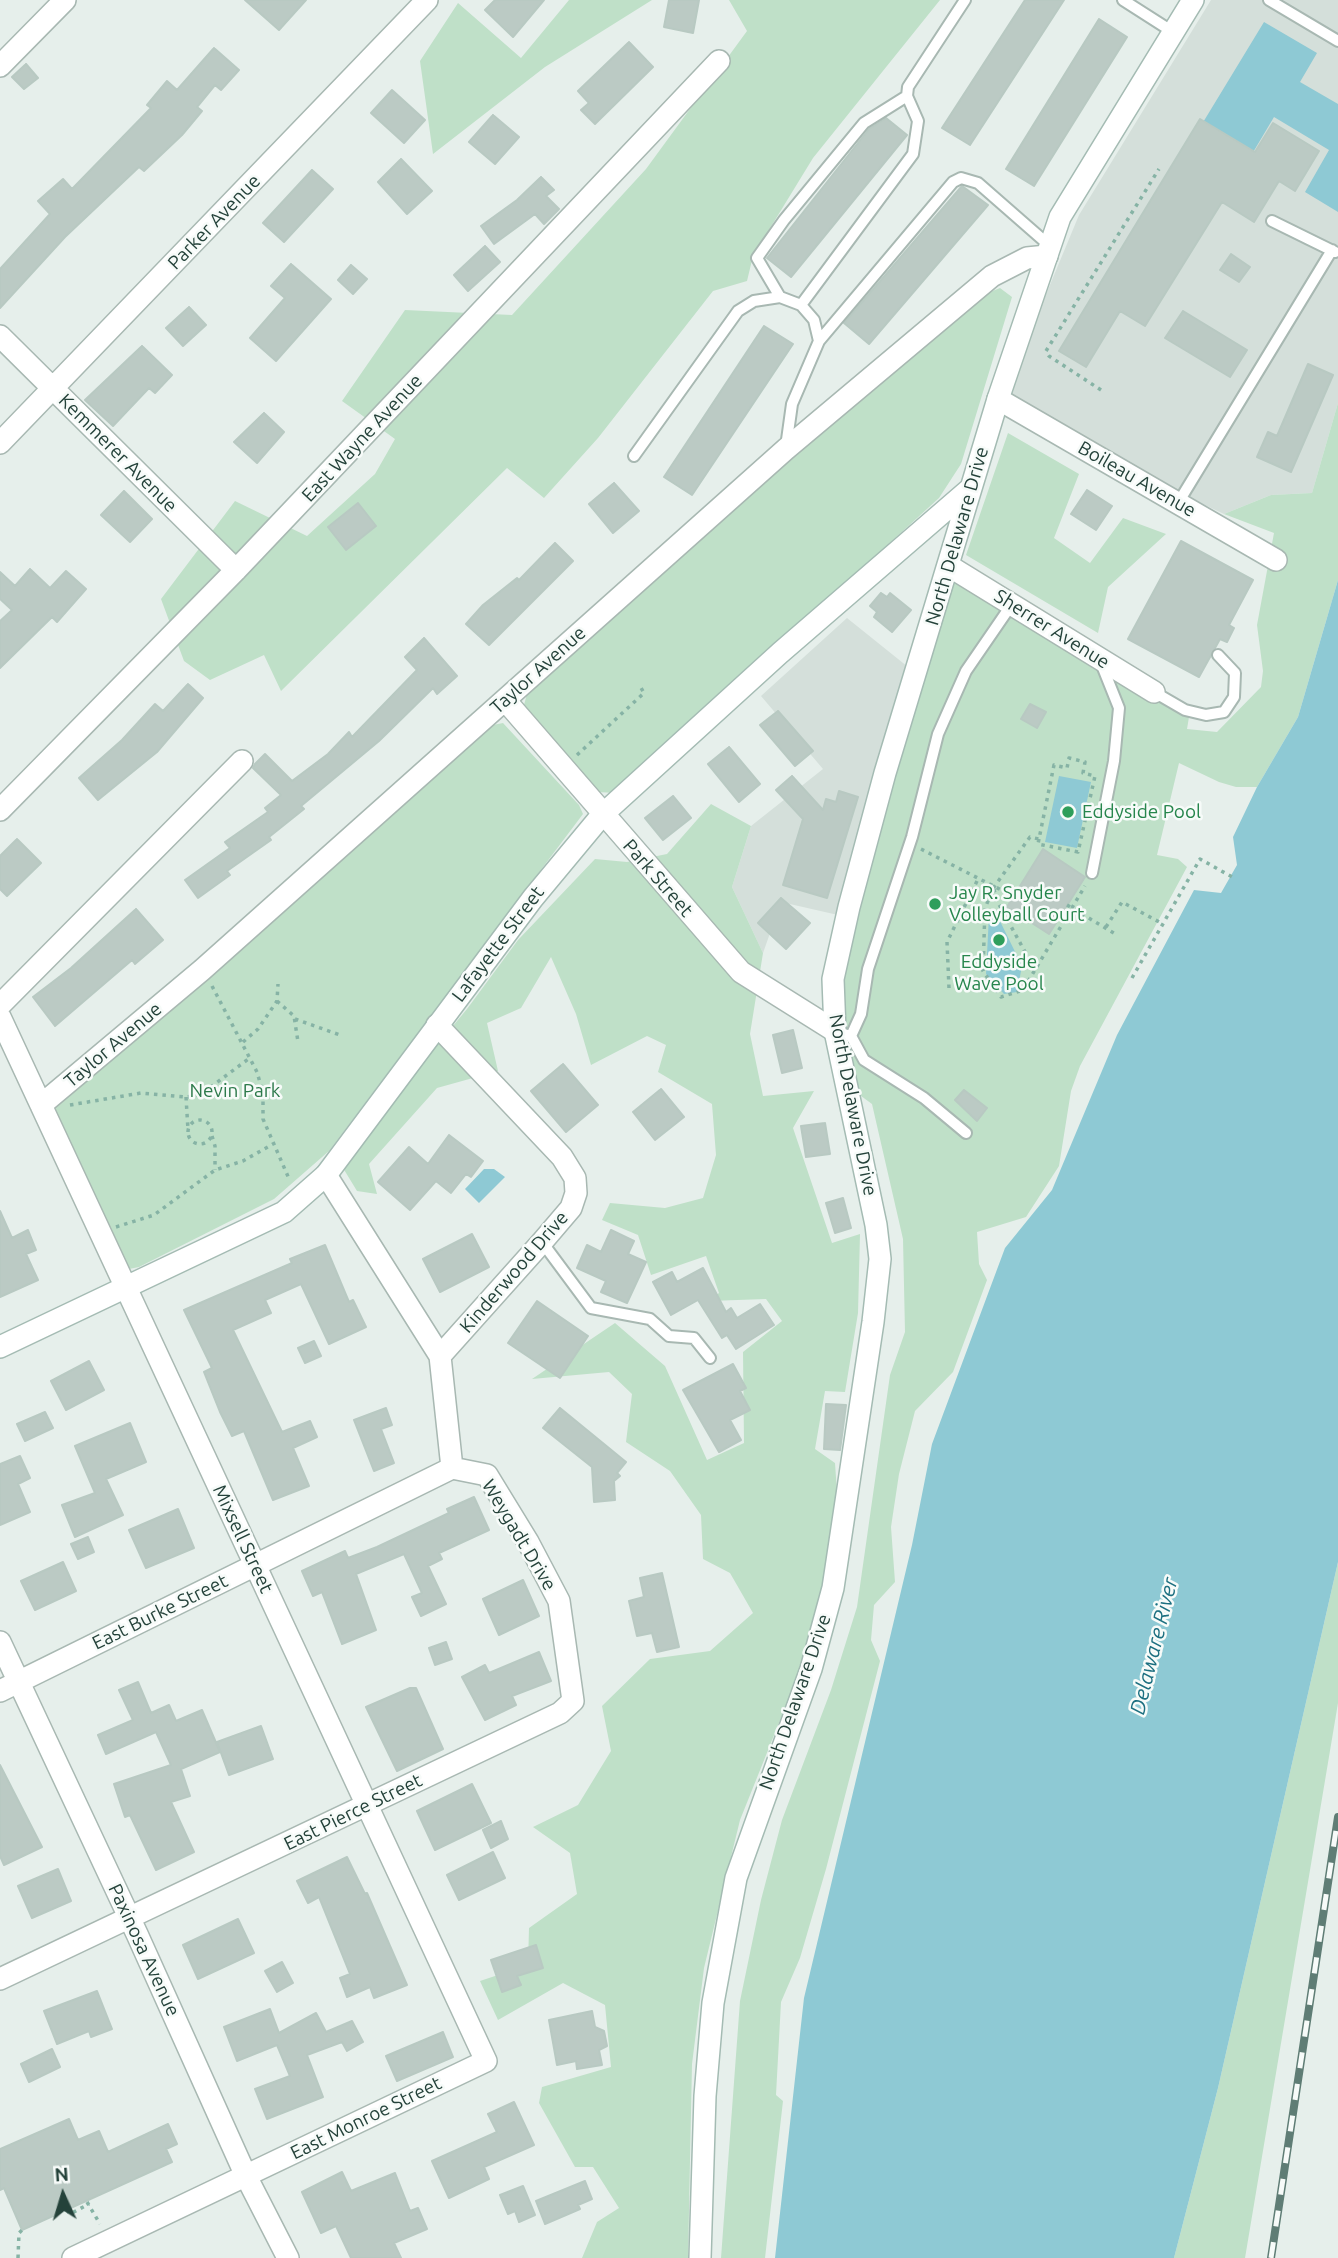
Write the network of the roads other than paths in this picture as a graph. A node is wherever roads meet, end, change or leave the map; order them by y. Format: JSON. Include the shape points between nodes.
{"nodes":[{"id":1,"x":65,"y":0,"type":"edge"},
{"id":2,"x":427,"y":0,"type":"edge"},
{"id":3,"x":965,"y":0,"type":"edge"},
{"id":4,"x":1123,"y":0,"type":"edge"},
{"id":5,"x":1193,"y":0,"type":"edge"},
{"id":6,"x":1269,"y":0,"type":"edge"},
{"id":7,"x":1173,"y":32,"type":"junction"},
{"id":8,"x":1337,"y":36,"type":"edge"},
{"id":9,"x":719,"y":61,"type":"dead end"},
{"id":10,"x":0,"y":66,"type":"edge"},
{"id":11,"x":907,"y":96,"type":"junction"},
{"id":12,"x":1272,"y":221,"type":"dead end"},
{"id":13,"x":1048,"y":251,"type":"junction"},
{"id":14,"x":1335,"y":251,"type":"edge"},
{"id":15,"x":780,"y":297,"type":"junction"},
{"id":16,"x":801,"y":305,"type":"junction"},
{"id":17,"x":0,"y":336,"type":"edge"},
{"id":18,"x":819,"y":341,"type":"junction"},
{"id":19,"x":54,"y":388,"type":"junction"},
{"id":20,"x":998,"y":399,"type":"junction"},
{"id":21,"x":0,"y":443,"type":"edge"},
{"id":22,"x":786,"y":449,"type":"junction"},
{"id":23,"x":634,"y":456,"type":"dead end"},
{"id":24,"x":971,"y":488,"type":"junction"},
{"id":25,"x":1178,"y":503,"type":"junction"},
{"id":26,"x":1276,"y":560,"type":"dead end"},
{"id":27,"x":949,"y":566,"type":"junction"},
{"id":28,"x":236,"y":570,"type":"junction"},
{"id":29,"x":1012,"y":604,"type":"junction"},
{"id":30,"x":1218,"y":654,"type":"dead end"},
{"id":31,"x":1098,"y":657,"type":"junction"},
{"id":32,"x":1154,"y":692,"type":"joint"},
{"id":33,"x":505,"y":700,"type":"junction"},
{"id":34,"x":242,"y":761,"type":"dead end"},
{"id":35,"x":0,"y":810,"type":"edge"},
{"id":36,"x":602,"y":815,"type":"junction"},
{"id":37,"x":1092,"y":873,"type":"road end"},
{"id":38,"x":0,"y":1005,"type":"edge"},
{"id":39,"x":0,"y":1017,"type":"edge"},
{"id":40,"x":437,"y":1025,"type":"junction"},
{"id":41,"x":843,"y":1034,"type":"junction"},
{"id":42,"x":41,"y":1105,"type":"junction"},
{"id":43,"x":966,"y":1133,"type":"dead end"},
{"id":44,"x":326,"y":1174,"type":"junction"},
{"id":45,"x":542,"y":1242,"type":"junction"},
{"id":46,"x":126,"y":1288,"type":"junction"},
{"id":47,"x":0,"y":1347,"type":"edge"},
{"id":48,"x":440,"y":1356,"type":"junction"},
{"id":49,"x":710,"y":1359,"type":"dead end"},
{"id":50,"x":452,"y":1468,"type":"junction"},
{"id":51,"x":256,"y":1565,"type":"junction"},
{"id":52,"x":0,"y":1642,"type":"edge"},
{"id":53,"x":9,"y":1686,"type":"edge"},
{"id":54,"x":573,"y":1701,"type":"joint"},
{"id":55,"x":368,"y":1805,"type":"junction"},
{"id":56,"x":130,"y":1918,"type":"junction"},
{"id":57,"x":0,"y":1979,"type":"edge"},
{"id":58,"x":486,"y":2061,"type":"joint"},
{"id":59,"x":246,"y":2176,"type":"junction"},
{"id":60,"x":73,"y":2258,"type":"edge"},
{"id":61,"x":288,"y":2258,"type":"edge"},
{"id":62,"x":700,"y":2258,"type":"edge"}],
"edges":[{"from":1,"to":10,"type":"street"},
{"from":2,"to":19,"type":"street","name":"Parker Avenue"},
{"from":3,"to":11,"type":"lane","via":[[908,87]]},
{"from":4,"to":7,"type":"lane"},
{"from":5,"to":7,"type":"street","name":"North Delaware Drive"},
{"from":6,"to":8,"type":"lane"},
{"from":7,"to":13,"type":"street","name":"North Delaware Drive","via":[[1059,217]]},
{"from":9,"to":28,"type":"street","name":"East Wayne Avenue"},
{"from":11,"to":15,"type":"lane","via":[[864,123],[757,258]]},
{"from":11,"to":16,"type":"lane","via":[[918,121],[913,155]]},
{"from":12,"to":14,"type":"lane"},
{"from":13,"to":18,"type":"lane","via":[[978,183],[961,178]]},
{"from":13,"to":20,"type":"street","name":"North Delaware Drive"},
{"from":13,"to":22,"type":"street","name":"Taylor Avenue","via":[[992,276]]},
{"from":14,"to":25,"type":"lane"},
{"from":15,"to":16,"type":"lane"},
{"from":15,"to":23,"type":"lane","via":[[754,301],[738,311]]},
{"from":16,"to":18,"type":"lane","via":[[814,320]]},
{"from":17,"to":19,"type":"street","name":"Kemmerer Avenue"},
{"from":18,"to":22,"type":"lane","via":[[792,404]]},
{"from":19,"to":21,"type":"street","name":"Parker Avenue"},
{"from":19,"to":28,"type":"street","name":"Kemmerer Avenue"},
{"from":20,"to":24,"type":"street","name":"North Delaware Drive"},
{"from":20,"to":25,"type":"street","name":"Boileau Avenue"},
{"from":22,"to":33,"type":"street","name":"Taylor Avenue"},
{"from":24,"to":27,"type":"street","name":"North Delaware Drive"},
{"from":24,"to":36,"type":"street","name":"Lafayette Street"},
{"from":25,"to":26,"type":"street","name":"Boileau Avenue"},
{"from":27,"to":29,"type":"street","name":"Sherrer Avenue"},
{"from":27,"to":41,"type":"street","name":"North Delaware Drive","via":[[849,907],[833,979]]},
{"from":28,"to":35,"type":"street","name":"East Wayne Avenue"},
{"from":29,"to":31,"type":"street","name":"Sherrer Avenue"},
{"from":29,"to":41,"type":"lane","via":[[966,671],[938,734],[910,844],[868,969],[861,1014]]},
{"from":30,"to":32,"type":"lane","via":[[1235,673],[1234,697],[1223,712],[1206,715],[1185,709]]},
{"from":31,"to":32,"type":"street","name":"Sherrer Avenue"},
{"from":31,"to":37,"type":"lane","via":[[1119,708],[1114,761]]},
{"from":33,"to":36,"type":"street","name":"Park Street"},
{"from":33,"to":42,"type":"street","name":"Taylor Avenue","via":[[202,970]]},
{"from":34,"to":38,"type":"street"},
{"from":36,"to":40,"type":"street","name":"Lafayette Street"},
{"from":36,"to":41,"type":"street","name":"Park Street","via":[[741,972]]},
{"from":39,"to":42,"type":"street","name":"Mixsell Street"},
{"from":40,"to":44,"type":"street","name":"Lafayette Street"},
{"from":40,"to":45,"type":"street","name":"Kinderwood Drive","via":[[562,1157],[575,1178],[571,1208]]},
{"from":41,"to":43,"type":"lane","via":[[864,1060],[924,1098]]},
{"from":41,"to":62,"type":"street","name":"North Delaware Drive","via":[[880,1259],[873,1322],[833,1587],[810,1669],[736,1878],[713,2003]]},
{"from":42,"to":46,"type":"street","name":"Mixsell Street"},
{"from":44,"to":46,"type":"street","name":"Lafayette Street","via":[[269,1221]]},
{"from":44,"to":48,"type":"street"},
{"from":45,"to":48,"type":"street","name":"Kinderwood Drive"},
{"from":45,"to":49,"type":"lane","via":[[591,1308],[650,1319],[669,1336],[694,1338]]},
{"from":46,"to":47,"type":"street","name":"Lafayette Street"},
{"from":46,"to":51,"type":"street","name":"Mixsell Street"},
{"from":48,"to":50,"type":"street"},
{"from":50,"to":51,"type":"street","name":"East Burke Street"},
{"from":50,"to":54,"type":"street","name":"Weygadt Drive","via":[[487,1475],[547,1577],[563,1618]]},
{"from":51,"to":53,"type":"street","name":"East Burke Street"},
{"from":51,"to":55,"type":"street","name":"Mixsell Street"},
{"from":52,"to":53,"type":"street","name":"Paxinosa Avenue"},
{"from":53,"to":56,"type":"street","name":"Paxinosa Avenue"},
{"from":54,"to":55,"type":"street","name":"East Pierce Street","via":[[560,1713]]},
{"from":55,"to":56,"type":"street","name":"East Pierce Street"},
{"from":55,"to":58,"type":"street","name":"Mixsell Street"},
{"from":56,"to":57,"type":"street","name":"East Pierce Street"},
{"from":56,"to":59,"type":"street","name":"Paxinosa Avenue"},
{"from":58,"to":59,"type":"street","name":"East Monroe Street"},
{"from":59,"to":60,"type":"street","name":"East Monroe Street"},
{"from":59,"to":61,"type":"street","name":"Paxinosa Avenue"}]}
